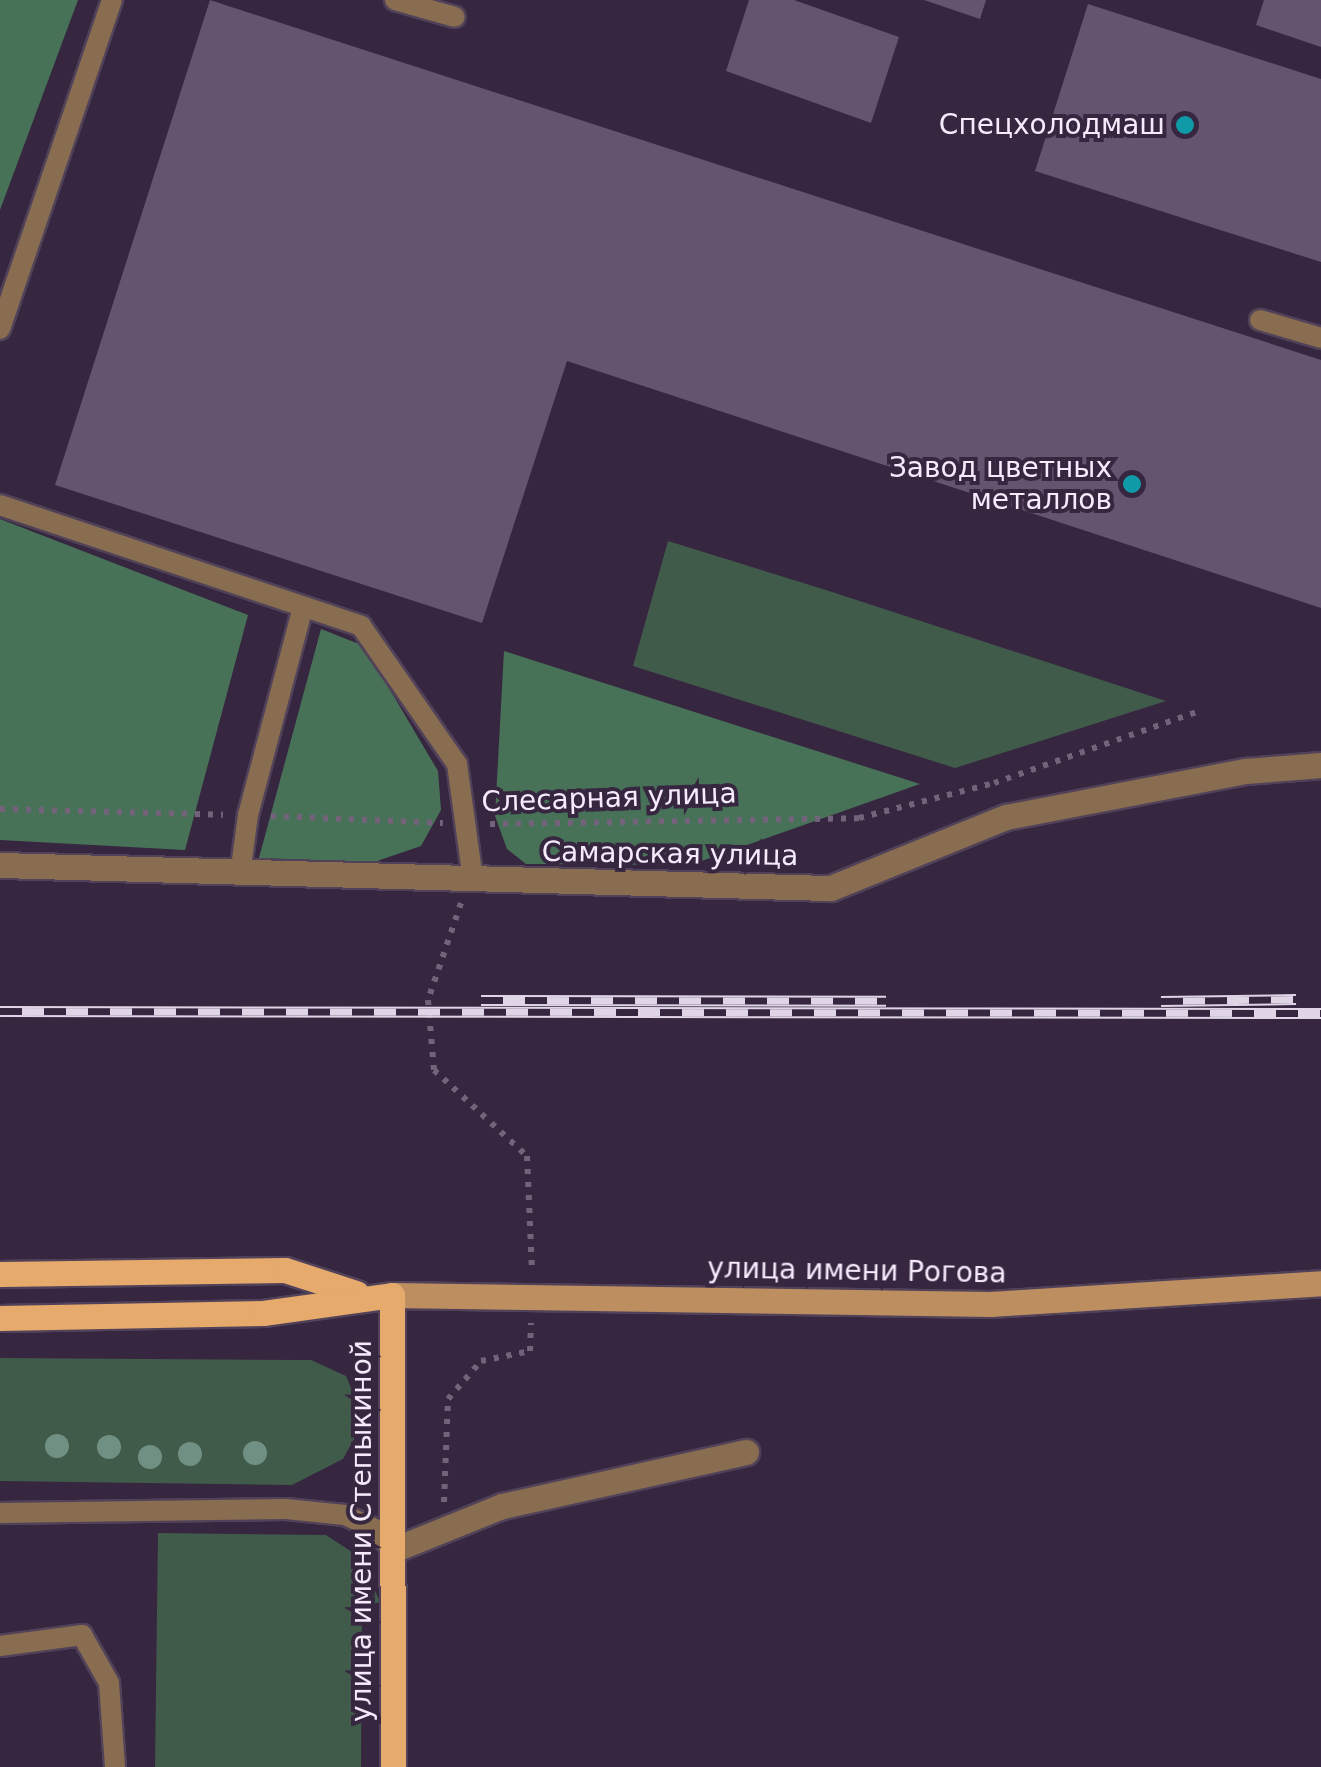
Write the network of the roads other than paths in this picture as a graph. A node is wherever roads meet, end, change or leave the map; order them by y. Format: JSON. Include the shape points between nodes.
{"nodes":[{"id":1,"x":112,"y":0,"type":"edge"},
{"id":2,"x":395,"y":0,"type":"edge"},
{"id":3,"x":455,"y":18,"type":"dead end"},
{"id":4,"x":1260,"y":320,"type":"dead end"},
{"id":5,"x":0,"y":329,"type":"edge"},
{"id":6,"x":1321,"y":338,"type":"edge"},
{"id":7,"x":0,"y":506,"type":"edge"},
{"id":8,"x":302,"y":610,"type":"junction"},
{"id":9,"x":1321,"y":765,"type":"edge"},
{"id":10,"x":0,"y":865,"type":"edge"},
{"id":11,"x":240,"y":875,"type":"junction"},
{"id":12,"x":470,"y":880,"type":"junction"},
{"id":13,"x":0,"y":1274,"type":"edge"},
{"id":14,"x":1321,"y":1283,"type":"edge"},
{"id":15,"x":361,"y":1294,"type":"junction"},
{"id":16,"x":392,"y":1295,"type":"junction"},
{"id":17,"x":0,"y":1318,"type":"edge"},
{"id":18,"x":746,"y":1452,"type":"dead end"},
{"id":19,"x":0,"y":1514,"type":"edge"},
{"id":20,"x":393,"y":1550,"type":"junction"},
{"id":21,"x":0,"y":1646,"type":"edge"},
{"id":22,"x":115,"y":1767,"type":"edge"},
{"id":23,"x":392,"y":1767,"type":"edge"}],
"edges":[{"from":1,"to":5,"type":"lane"},
{"from":2,"to":3,"type":"lane"},
{"from":4,"to":6,"type":"lane"},
{"from":7,"to":8,"type":"lane"},
{"from":8,"to":11,"type":"lane","via":[[248,815]]},
{"from":8,"to":12,"type":"lane","via":[[361,626],[457,764]]},
{"from":9,"to":12,"type":"street","name":"Самарская улица","via":[[1246,770],[1006,817],[831,888]]},
{"from":10,"to":11,"type":"street","name":"Самарская улица"},
{"from":11,"to":12,"type":"street","name":"Самарская улица"},
{"from":13,"to":15,"type":"main road","via":[[285,1270]]},
{"from":14,"to":16,"type":"main road","name":"улица имени Рогова","via":[[990,1304]]},
{"from":15,"to":16,"type":"main road"},
{"from":15,"to":17,"type":"main road","via":[[263,1313]]},
{"from":16,"to":20,"type":"main road","name":"улица имени Степыкиной"},
{"from":18,"to":20,"type":"street","via":[[502,1506]]},
{"from":19,"to":20,"type":"lane","via":[[286,1508],[344,1515],[375,1529]]},
{"from":20,"to":23,"type":"main road","name":"улица имени Степыкиной"},
{"from":21,"to":22,"type":"lane","via":[[82,1636],[109,1683]]}]}
